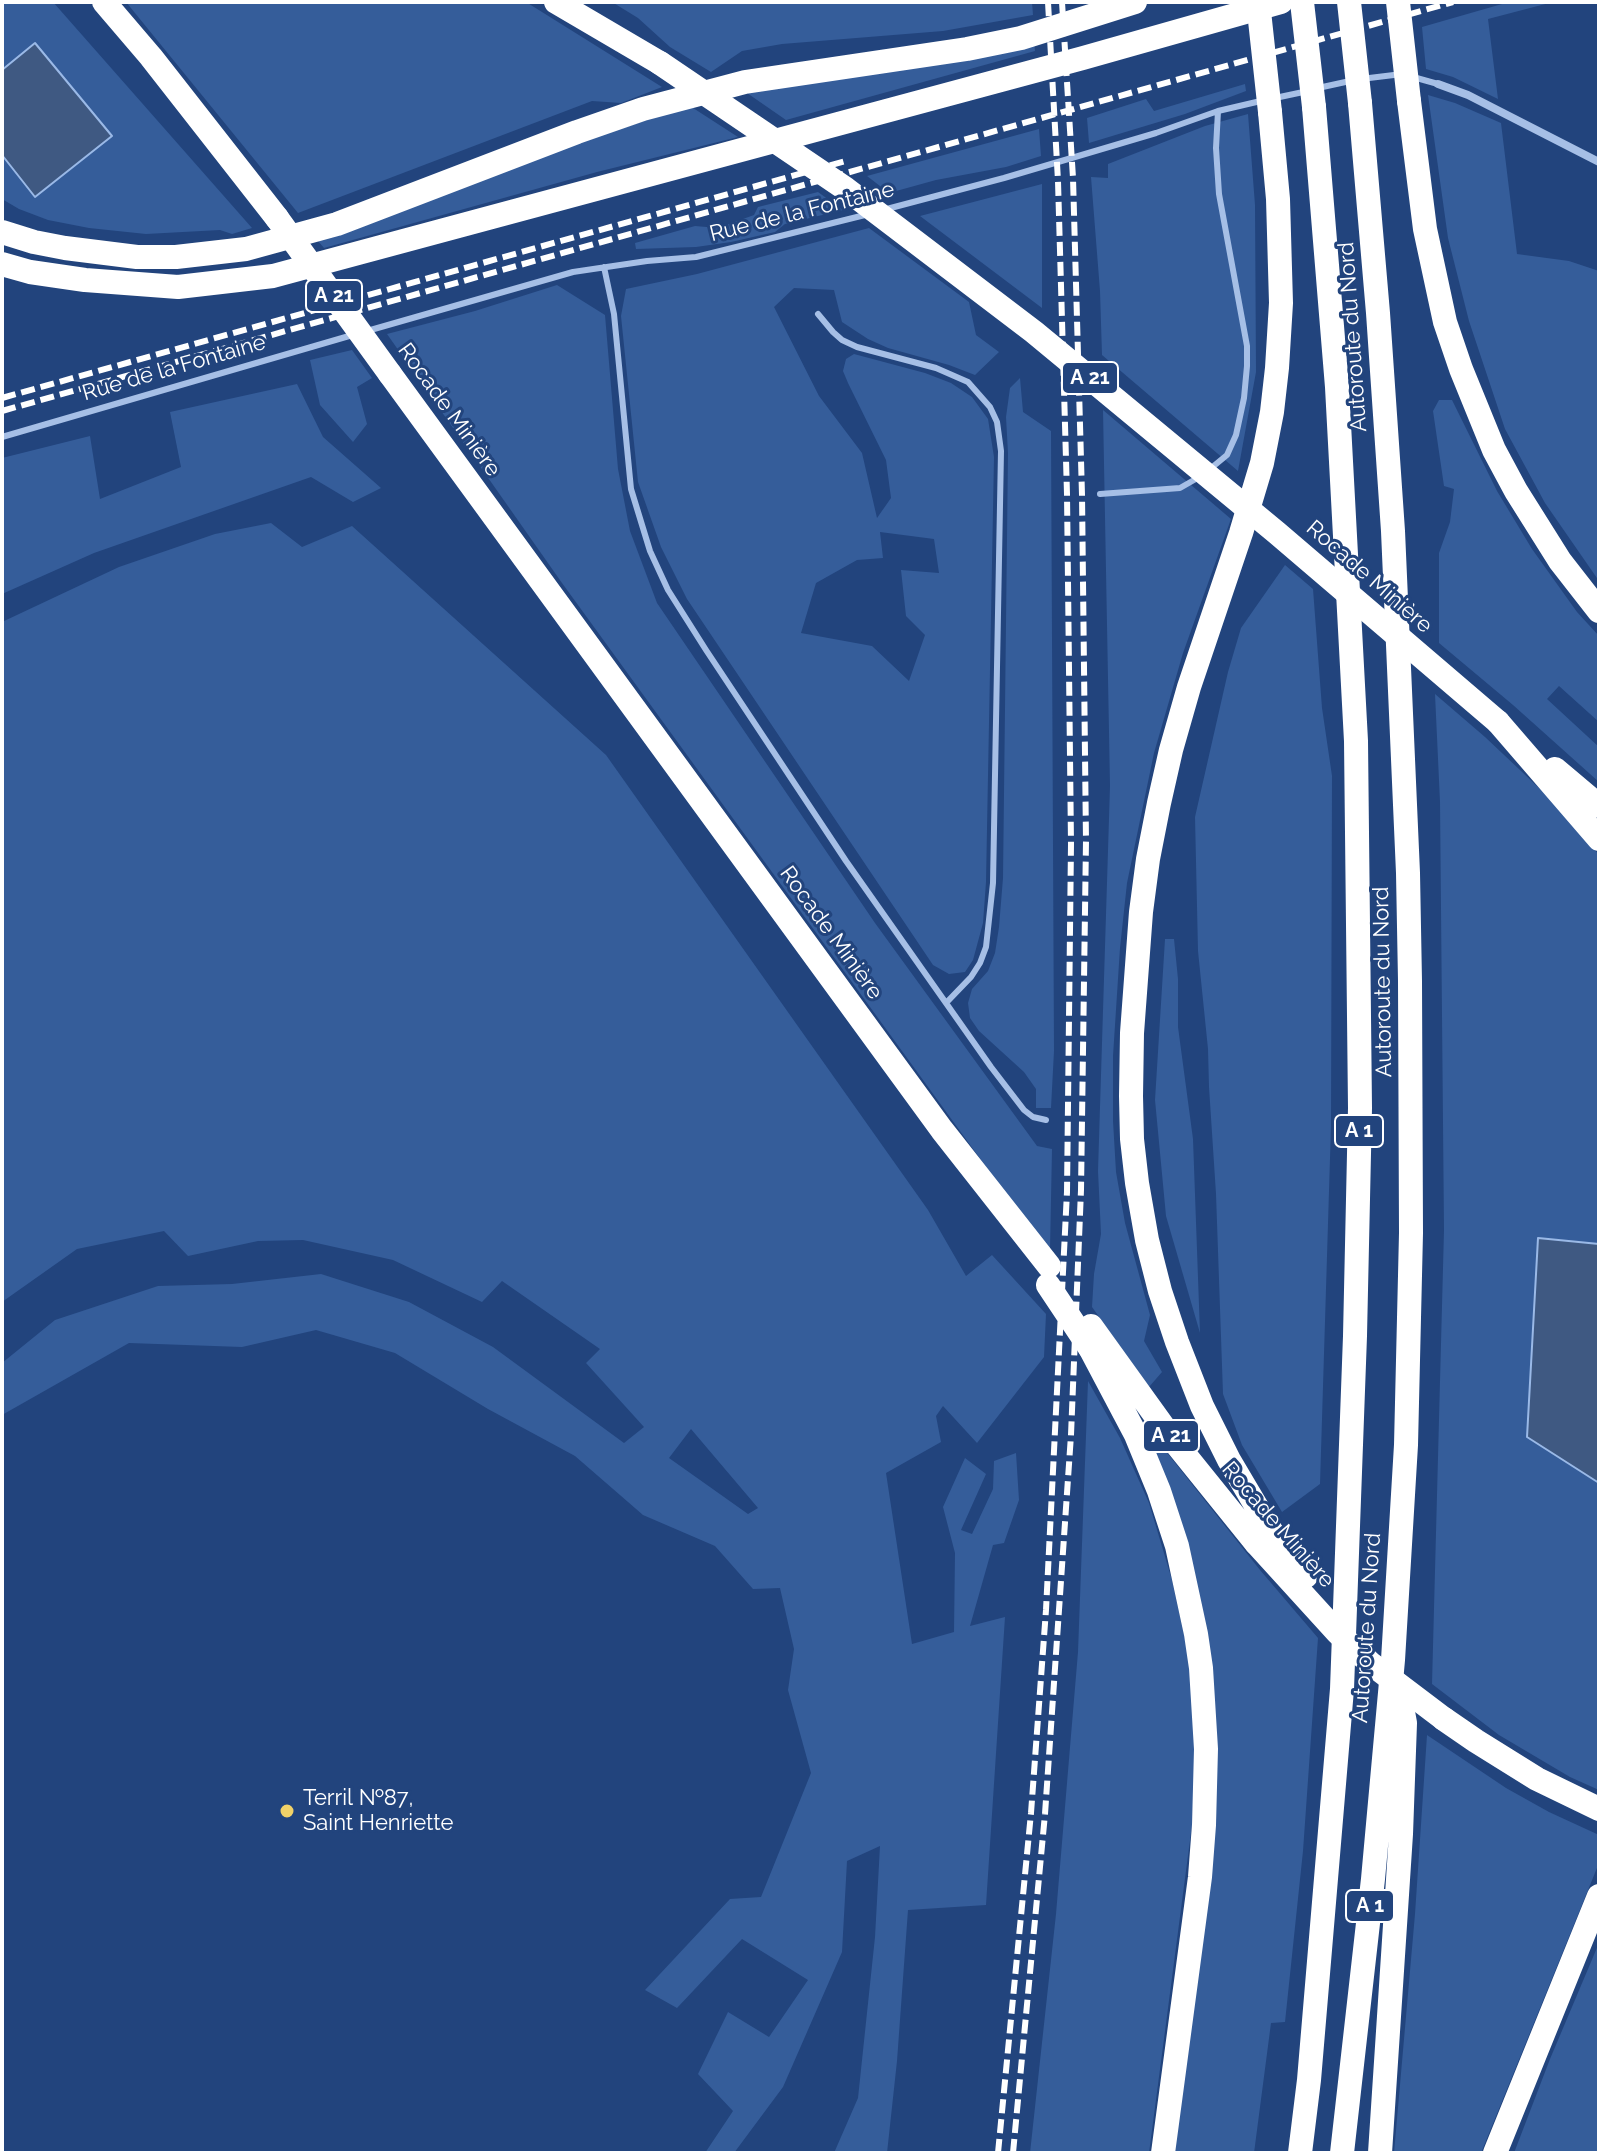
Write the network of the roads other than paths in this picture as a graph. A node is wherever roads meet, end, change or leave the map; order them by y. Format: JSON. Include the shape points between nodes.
{"nodes":[{"id":1,"x":104,"y":2,"type":"edge"},
{"id":2,"x":556,"y":2,"type":"edge"},
{"id":3,"x":1135,"y":2,"type":"edge"},
{"id":4,"x":1258,"y":2,"type":"edge"},
{"id":5,"x":1281,"y":2,"type":"edge"},
{"id":6,"x":1302,"y":2,"type":"edge"},
{"id":7,"x":1349,"y":2,"type":"edge"},
{"id":8,"x":1398,"y":2,"type":"edge"},
{"id":9,"x":1438,"y":84,"type":"joint"},
{"id":10,"x":1218,"y":111,"type":"junction"},
{"id":11,"x":1599,"y":162,"type":"edge"},
{"id":12,"x":2,"y":232,"type":"edge"},
{"id":13,"x":2,"y":264,"type":"edge"},
{"id":14,"x":604,"y":267,"type":"junction"},
{"id":15,"x":818,"y":314,"type":"dead end"},
{"id":16,"x":2,"y":437,"type":"edge"},
{"id":17,"x":1100,"y":494,"type":"dead end"},
{"id":18,"x":1599,"y":611,"type":"edge"},
{"id":19,"x":1498,"y":722,"type":"junction"},
{"id":20,"x":1599,"y":806,"type":"edge"},
{"id":21,"x":1599,"y":839,"type":"edge"},
{"id":22,"x":946,"y":1003,"type":"junction"},
{"id":23,"x":1046,"y":1120,"type":"dead end"},
{"id":24,"x":1090,"y":1337,"type":"junction"},
{"id":25,"x":1264,"y":1537,"type":"junction"},
{"id":26,"x":1393,"y":1660,"type":"junction"},
{"id":27,"x":1599,"y":1809,"type":"edge"},
{"id":28,"x":1599,"y":1896,"type":"edge"},
{"id":29,"x":1163,"y":2153,"type":"edge"},
{"id":30,"x":1300,"y":2153,"type":"edge"},
{"id":31,"x":1342,"y":2153,"type":"edge"},
{"id":32,"x":1380,"y":2153,"type":"edge"},
{"id":33,"x":1495,"y":2153,"type":"edge"}],
"edges":[{"from":1,"to":24,"type":"highway","name":"Rocade Minière","number":"A 21","bridge":true,"via":[[277,218]]},
{"from":2,"to":19,"type":"highway","name":"Rocade Minière","number":"A 21","bridge":true,"via":[[660,63],[846,189],[1034,332]]},
{"from":3,"to":12,"type":"highway","via":[[1021,38],[745,82],[643,109],[337,224],[246,249],[137,257],[65,248]]},
{"from":4,"to":25,"type":"highway","bridge":true,"via":[[1278,199],[1281,303],[1272,412],[1262,463],[1189,687],[1159,803],[1137,959],[1131,1096],[1137,1183],[1160,1291],[1202,1406]]},
{"from":5,"to":13,"type":"highway","via":[[273,276],[178,287],[85,280]]},
{"from":6,"to":30,"type":"highway","name":"Autoroute du Nord","number":"A 1","bridge":true,"via":[[1337,387],[1353,681],[1360,1108],[1342,1689]]},
{"from":7,"to":26,"type":"highway","name":"Autoroute du Nord","number":"A 1","bridge":true,"via":[[1393,531],[1410,950],[1409,1324]]},
{"from":8,"to":18,"type":"highway","bridge":true,"via":[[1427,242],[1445,322],[1488,437],[1516,491]]},
{"from":9,"to":10,"type":"lane","name":"Rue de la Fontaine","via":[[1401,73],[1378,75]]},
{"from":9,"to":11,"type":"street","name":"Rue de la Fontaine"},
{"from":10,"to":14,"type":"lane","name":"Rue de la Fontaine","via":[[1004,178],[730,250]]},
{"from":10,"to":17,"type":"lane","via":[[1219,194],[1247,346],[1236,435],[1227,455],[1194,482],[1180,488]]},
{"from":14,"to":16,"type":"lane","name":"Rue de la Fontaine"},
{"from":14,"to":22,"type":"lane","via":[[614,314],[631,489],[668,590]]},
{"from":15,"to":22,"type":"lane","via":[[842,340],[857,347],[968,382],[997,422],[1001,451],[993,883],[980,963]]},
{"from":19,"to":20,"type":"highway","name":"Rocade Minière","number":"A 21"},
{"from":19,"to":21,"type":"highway"},
{"from":22,"to":23,"type":"lane","via":[[1024,1110]]},
{"from":24,"to":25,"type":"highway","name":"Rocade Minière","number":"A 21","via":[[1173,1440]]},
{"from":24,"to":29,"type":"highway","via":[[1159,1491],[1177,1546],[1201,1668],[1206,1749],[1200,1877]]},
{"from":25,"to":27,"type":"highway","name":"Rocade Minière","number":"A 21","bridge":true,"via":[[1337,1632],[1370,1663],[1476,1741]]},
{"from":26,"to":31,"type":"highway","name":"Autoroute du Nord","number":"A 1"},
{"from":26,"to":32,"type":"highway","via":[[1405,1723]]},
{"from":28,"to":33,"type":"highway"}]}
